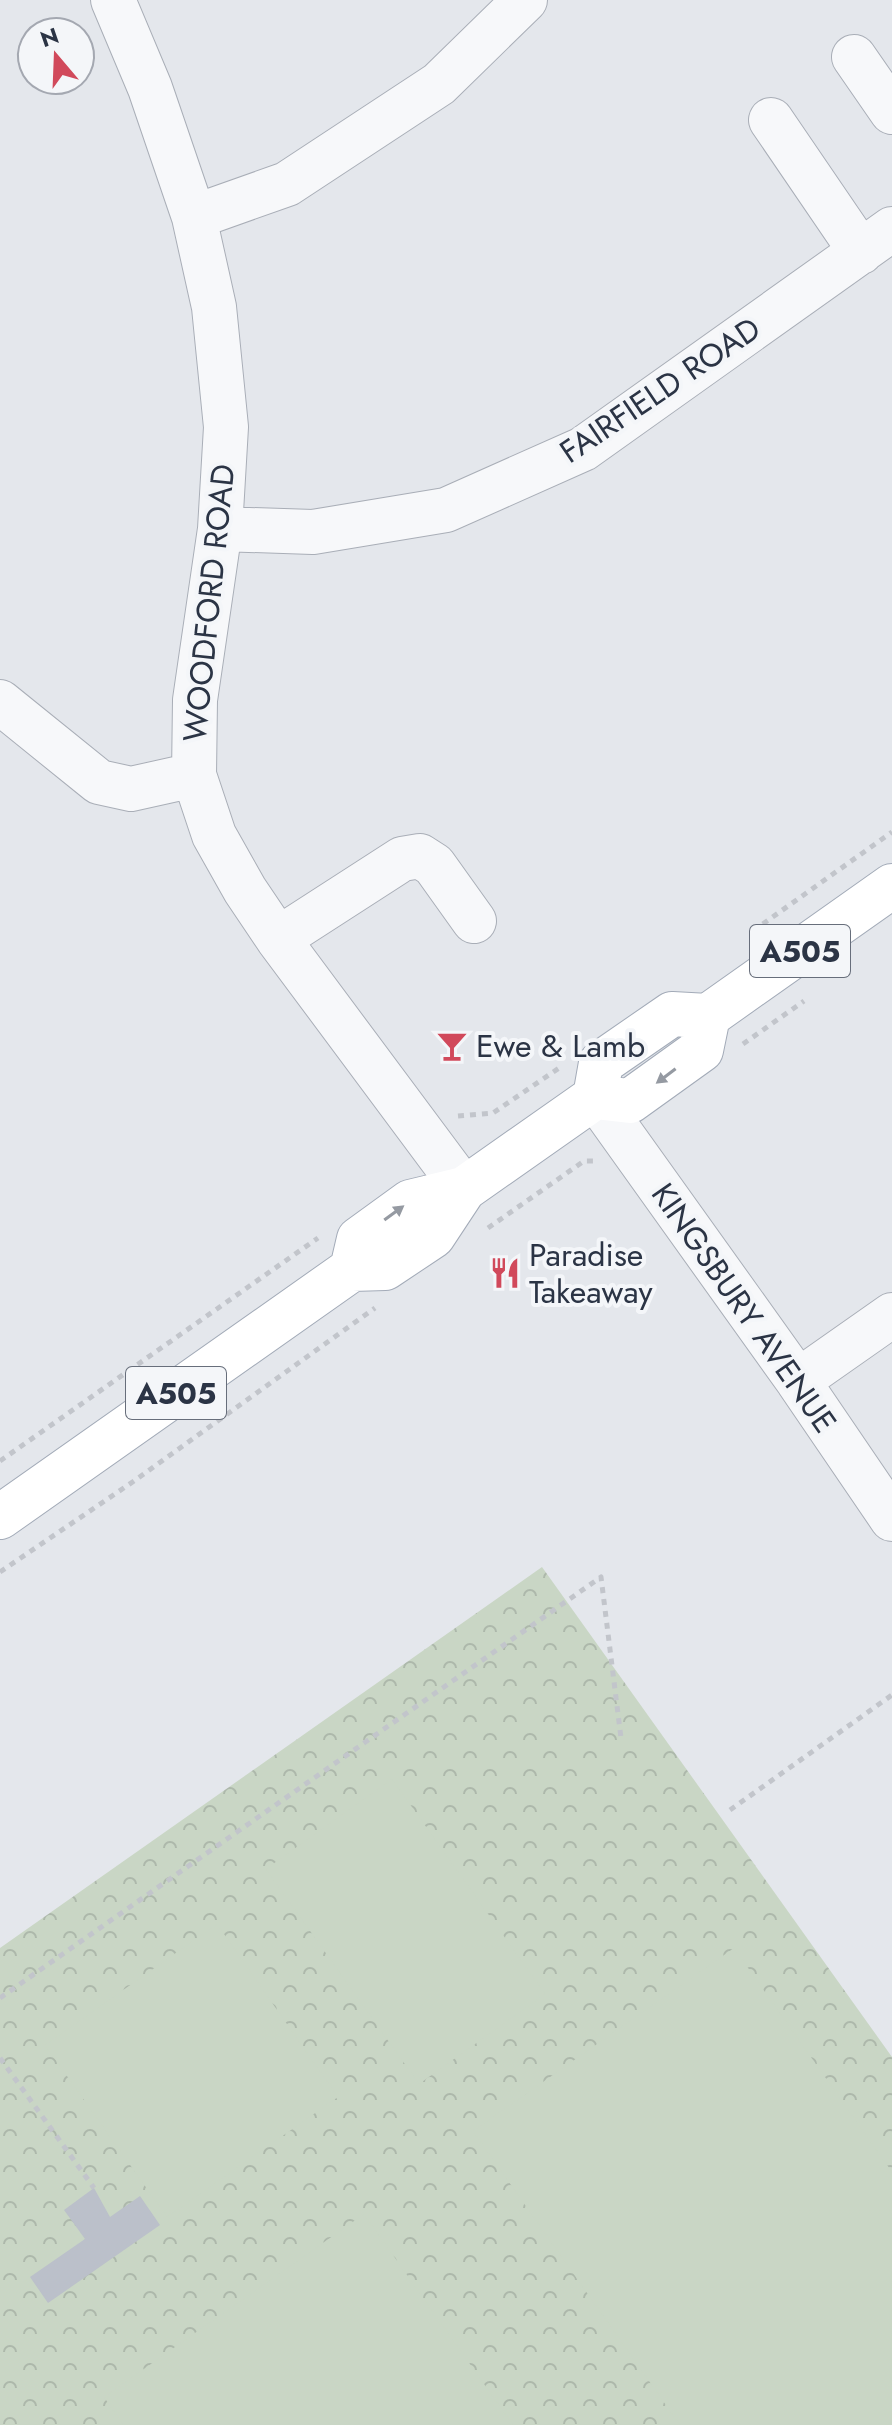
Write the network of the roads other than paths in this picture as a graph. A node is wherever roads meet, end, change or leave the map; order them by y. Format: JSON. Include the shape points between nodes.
{"nodes":[{"id":1,"x":113,"y":0,"type":"edge"},
{"id":2,"x":525,"y":0,"type":"edge"},
{"id":3,"x":854,"y":57,"type":"dead end"},
{"id":4,"x":892,"y":112,"type":"edge"},
{"id":5,"x":771,"y":120,"type":"dead end"},
{"id":6,"x":194,"y":217,"type":"junction"},
{"id":7,"x":876,"y":241,"type":"edge"},
{"id":8,"x":220,"y":529,"type":"junction"},
{"id":9,"x":0,"y":702,"type":"edge"},
{"id":10,"x":194,"y":775,"type":"junction"},
{"id":11,"x":892,"y":886,"type":"edge"},
{"id":12,"x":474,"y":921,"type":"dead end"},
{"id":13,"x":278,"y":939,"type":"junction"},
{"id":14,"x":595,"y":1097,"type":"junction"},
{"id":15,"x":464,"y":1189,"type":"junction"},
{"id":16,"x":892,"y":1315,"type":"edge"},
{"id":17,"x":798,"y":1381,"type":"junction"},
{"id":18,"x":0,"y":1517,"type":"edge"},
{"id":19,"x":892,"y":1519,"type":"edge"}],
"edges":[{"from":1,"to":6,"type":"street","name":"WOODFORD ROAD"},
{"from":2,"to":6,"type":"street","via":[[439,84],[300,176]]},
{"from":3,"to":4,"type":"street"},
{"from":5,"to":7,"type":"street"},
{"from":6,"to":8,"type":"street","name":"WOODFORD ROAD","via":[[214,307],[226,427]]},
{"from":7,"to":8,"type":"street","name":"FAIRFIELD ROAD","via":[[583,449],[446,510],[313,532]]},
{"from":8,"to":10,"type":"street","name":"WOODFORD ROAD","via":[[195,700]]},
{"from":9,"to":10,"type":"street","via":[[99,782],[131,789]]},
{"from":10,"to":13,"type":"street","name":"WOODFORD ROAD","via":[[214,835]]},
{"from":11,"to":14,"type":"main road","number":"A505","via":[[708,1016],[701,1050],[645,1091],[630,1101]]},
{"from":12,"to":13,"type":"street","via":[[434,865],[420,856],[402,859]]},
{"from":13,"to":15,"type":"street","name":"WOODFORD ROAD"},
{"from":14,"to":15,"type":"main road","number":"A505"},
{"from":14,"to":17,"type":"street","name":"KINGSBURY AVENUE"},
{"from":15,"to":18,"type":"main road","number":"A505","via":[[401,1208],[359,1239],[352,1269]]},
{"from":16,"to":17,"type":"street"},
{"from":17,"to":19,"type":"street","name":"KINGSBURY AVENUE"}]}
